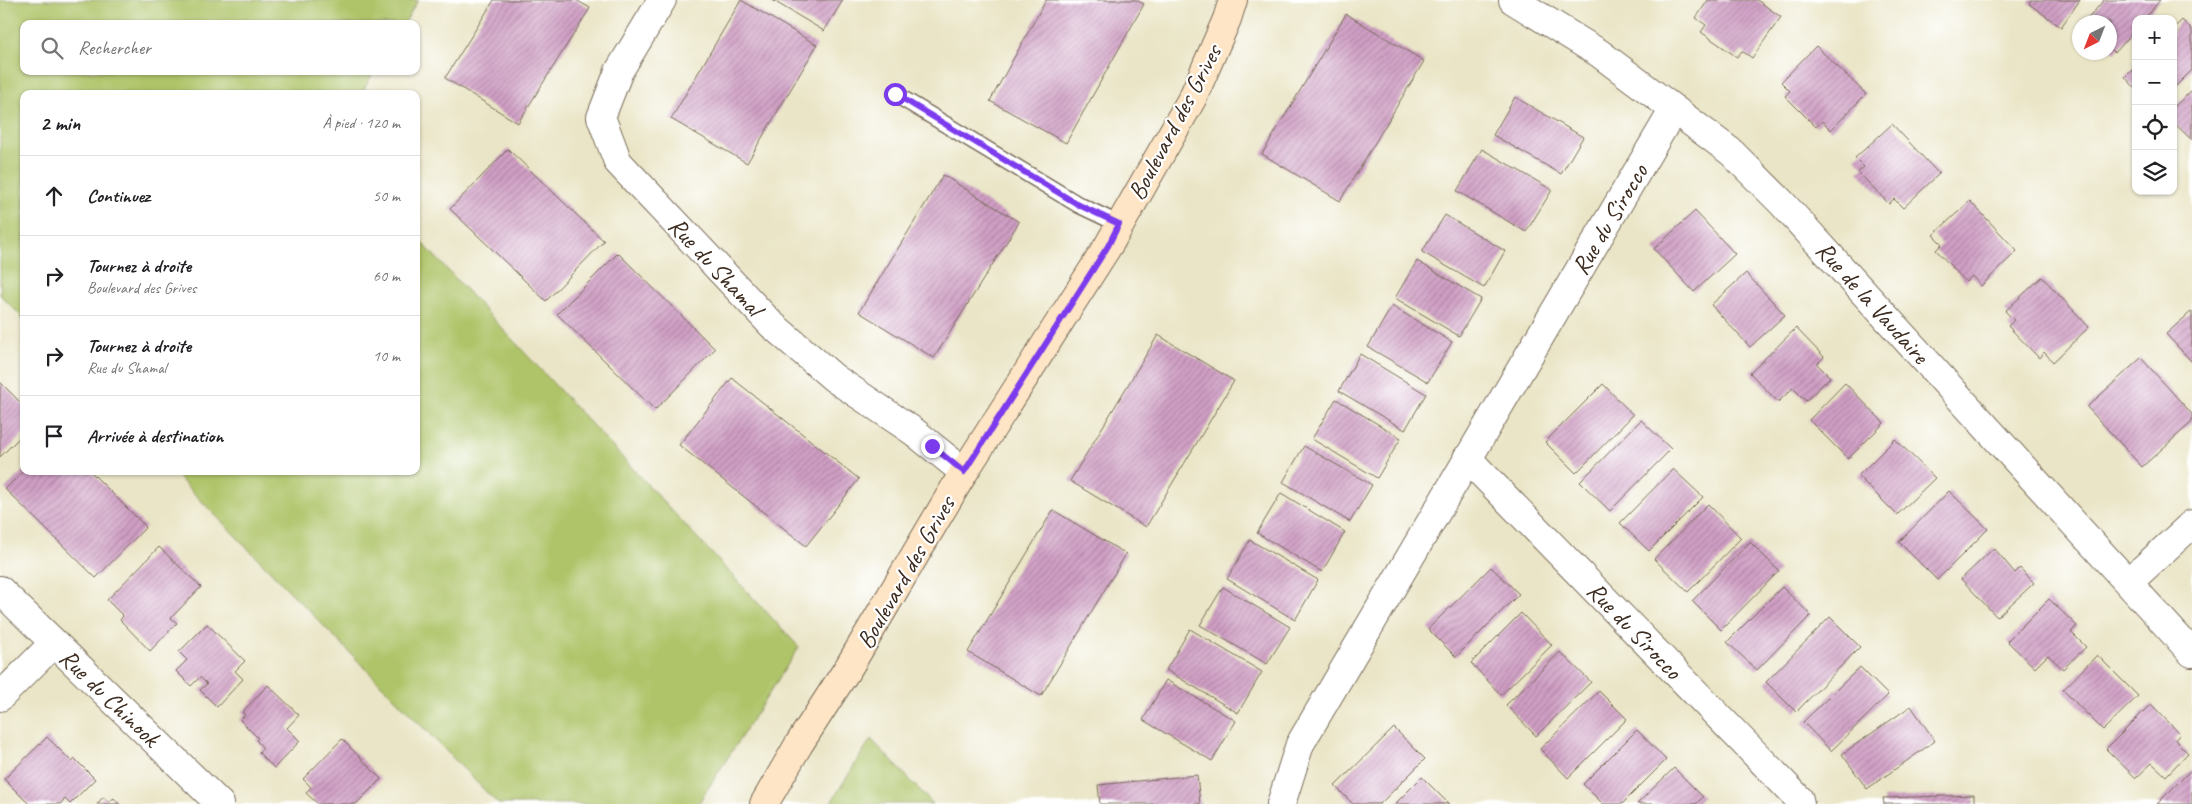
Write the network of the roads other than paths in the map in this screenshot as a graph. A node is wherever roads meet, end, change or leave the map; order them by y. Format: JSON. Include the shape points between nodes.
{"nodes":[{"id":1,"x":662,"y":0,"type":"edge"},
{"id":2,"x":1233,"y":0,"type":"edge"},
{"id":3,"x":1512,"y":0,"type":"edge"},
{"id":4,"x":895,"y":94,"type":"dead end"},
{"id":5,"x":1674,"y":109,"type":"junction"},
{"id":6,"x":1119,"y":224,"type":"junction"},
{"id":7,"x":1467,"y":458,"type":"junction"},
{"id":8,"x":964,"y":472,"type":"junction"},
{"id":9,"x":2192,"y":524,"type":"edge"},
{"id":10,"x":2129,"y":582,"type":"junction"},
{"id":11,"x":0,"y":590,"type":"edge"},
{"id":12,"x":54,"y":643,"type":"junction"},
{"id":13,"x":2192,"y":653,"type":"edge"},
{"id":14,"x":0,"y":697,"type":"edge"},
{"id":15,"x":220,"y":804,"type":"edge"},
{"id":16,"x":764,"y":804,"type":"edge"},
{"id":17,"x":1281,"y":804,"type":"edge"},
{"id":18,"x":1800,"y":804,"type":"edge"}],
"edges":[{"from":1,"to":8,"type":"street","name":"Rue du Shamal","via":[[619,71],[601,117],[618,162],[771,324],[834,378],[913,432]]},
{"from":2,"to":6,"type":"street","name":"Boulevard des Grives","via":[[1193,97]]},
{"from":3,"to":5,"type":"street","name":"Rue de la Vaudaire","via":[[1599,53]]},
{"from":4,"to":6,"type":"lane","via":[[1079,205]]},
{"from":5,"to":7,"type":"street","name":"Rue du Sirocco"},
{"from":5,"to":10,"type":"street","name":"Rue de la Vaudaire","via":[[1731,152],[1782,203]]},
{"from":6,"to":8,"type":"street","name":"Boulevard des Grives"},
{"from":7,"to":17,"type":"street","name":"Rue du Sirocco","via":[[1300,744]]},
{"from":7,"to":18,"type":"street","name":"Rue du Sirocco","via":[[1799,799]]},
{"from":8,"to":16,"type":"street","name":"Boulevard des Grives"},
{"from":9,"to":10,"type":"street"},
{"from":10,"to":13,"type":"street","name":"Rue de la Vaudaire"},
{"from":11,"to":12,"type":"street","name":"Rue du Chinook"},
{"from":12,"to":14,"type":"street"},
{"from":12,"to":15,"type":"street","name":"Rue du Chinook"}]}
